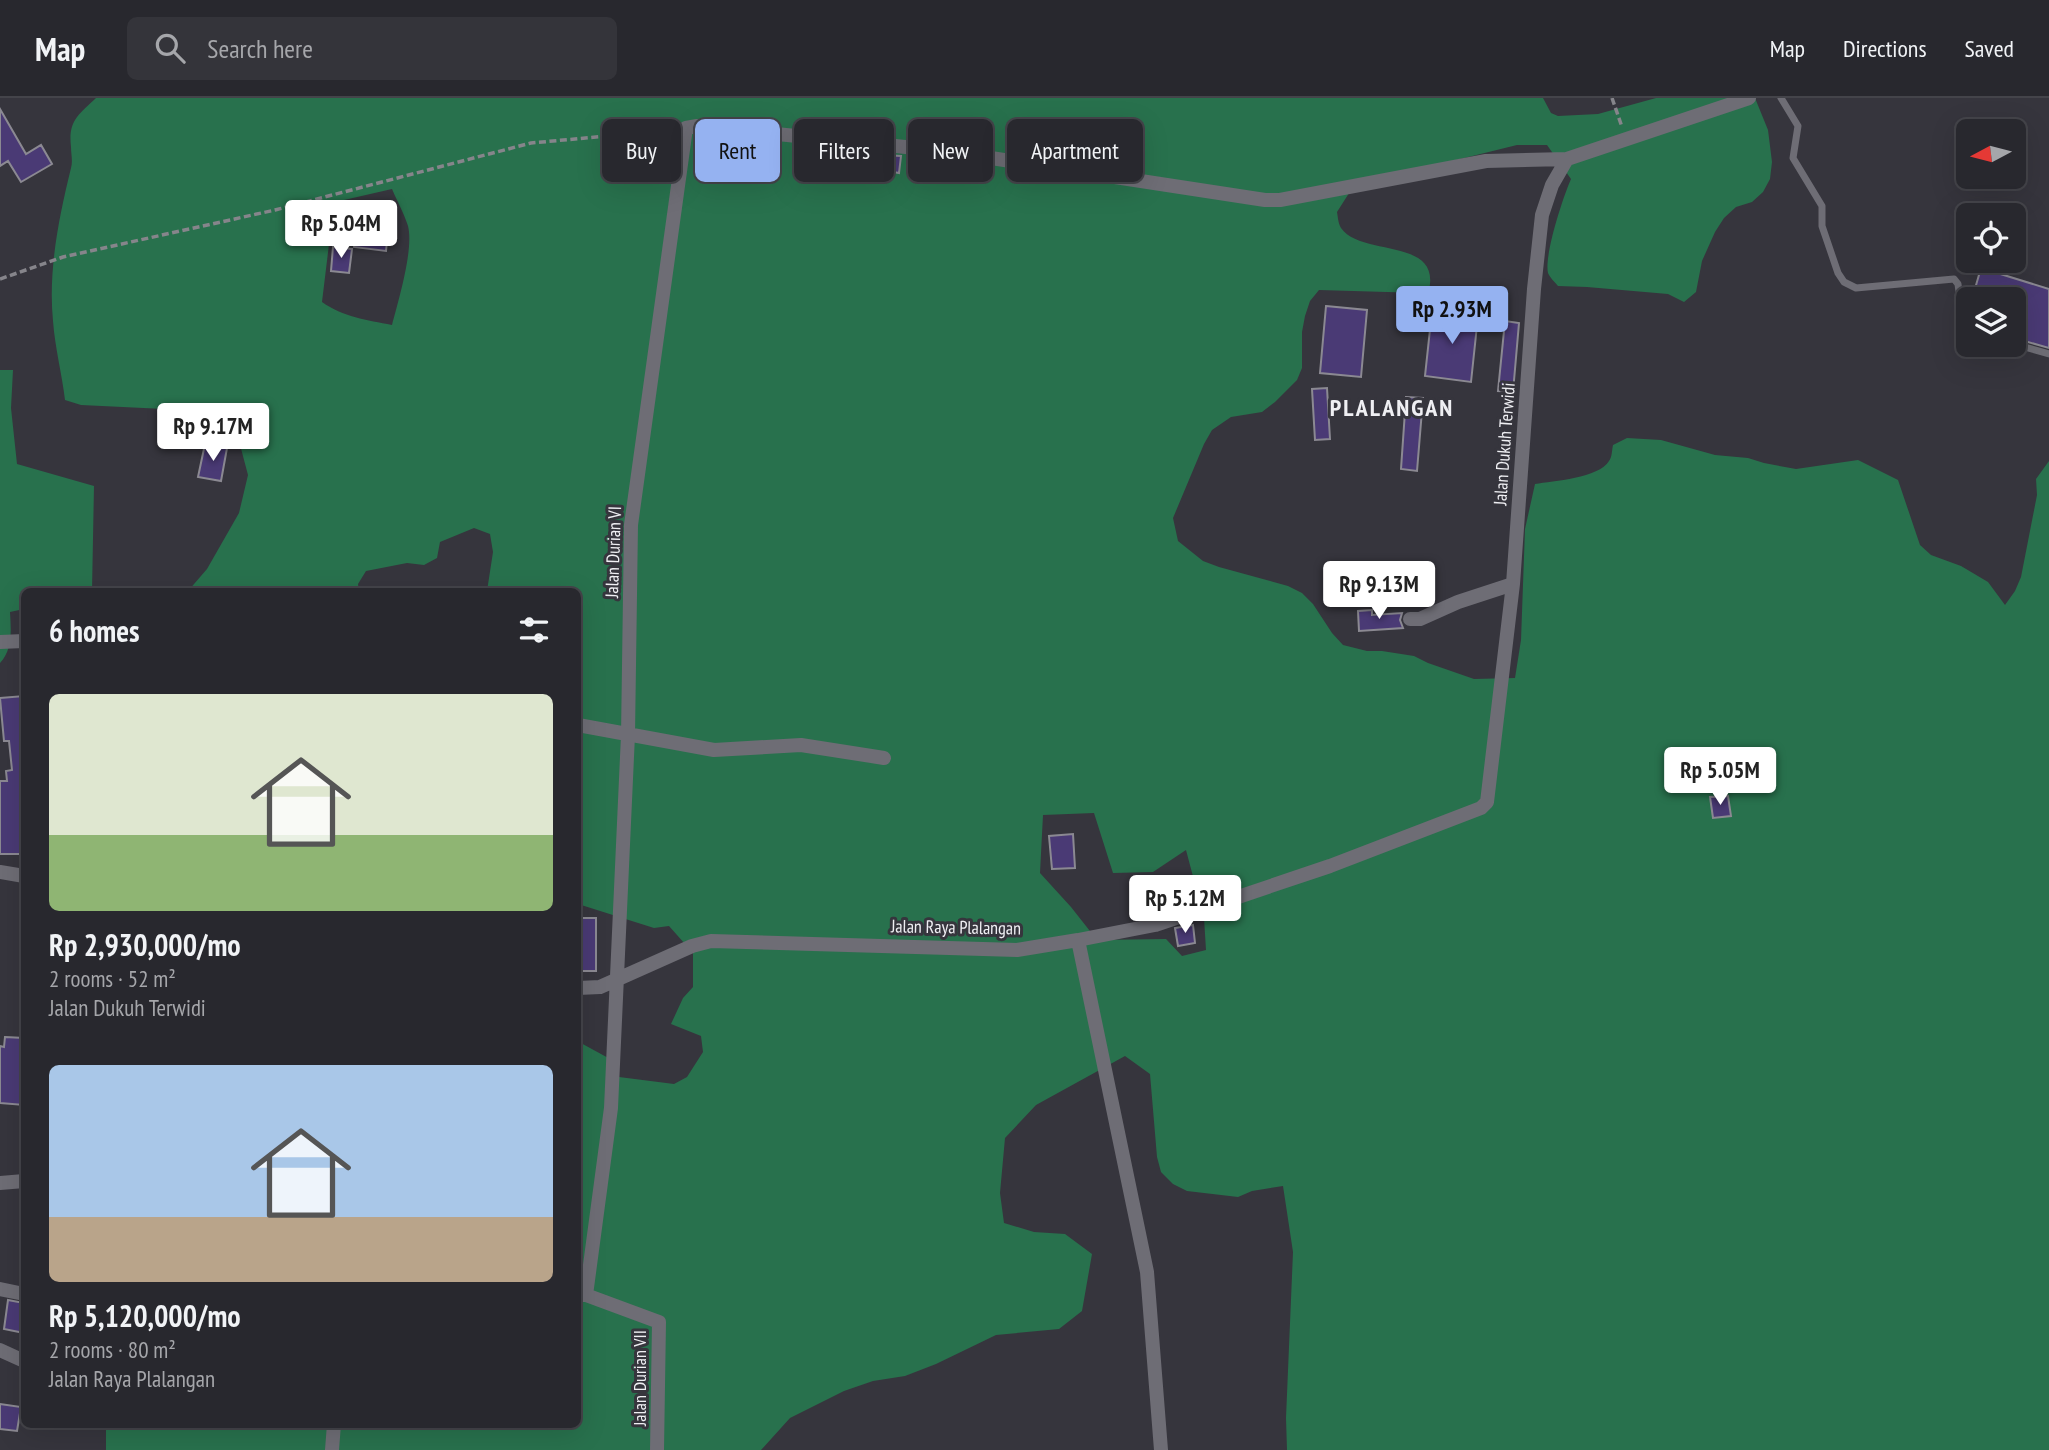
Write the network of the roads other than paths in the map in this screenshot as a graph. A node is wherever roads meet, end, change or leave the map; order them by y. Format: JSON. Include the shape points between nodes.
{"nodes":[{"id":1,"x":1749,"y":98,"type":"edge"},
{"id":2,"x":1781,"y":98,"type":"edge"},
{"id":3,"x":1567,"y":159,"type":"junction"},
{"id":4,"x":1958,"y":287,"type":"edge"},
{"id":5,"x":2026,"y":347,"type":"edge"},
{"id":6,"x":2049,"y":354,"type":"edge"},
{"id":7,"x":1513,"y":584,"type":"junction"},
{"id":8,"x":1410,"y":619,"type":"dead end"},
{"id":9,"x":21,"y":641,"type":"edge"},
{"id":10,"x":0,"y":642,"type":"edge"},
{"id":11,"x":581,"y":726,"type":"edge"},
{"id":12,"x":628,"y":735,"type":"junction"},
{"id":13,"x":884,"y":758,"type":"dead end"},
{"id":14,"x":1487,"y":802,"type":"joint"},
{"id":15,"x":0,"y":872,"type":"edge"},
{"id":16,"x":21,"y":876,"type":"edge"},
{"id":17,"x":1078,"y":940,"type":"junction"},
{"id":18,"x":616,"y":981,"type":"junction"},
{"id":19,"x":581,"y":988,"type":"edge"},
{"id":20,"x":21,"y":1181,"type":"edge"},
{"id":21,"x":0,"y":1183,"type":"edge"},
{"id":22,"x":0,"y":1289,"type":"edge"},
{"id":23,"x":21,"y":1293,"type":"edge"},
{"id":24,"x":582,"y":1295,"type":"edge"},
{"id":25,"x":0,"y":1350,"type":"edge"},
{"id":26,"x":21,"y":1360,"type":"edge"},
{"id":27,"x":334,"y":1428,"type":"edge"},
{"id":28,"x":332,"y":1450,"type":"edge"},
{"id":29,"x":657,"y":1450,"type":"edge"},
{"id":30,"x":1161,"y":1450,"type":"edge"}],
"edges":[{"from":1,"to":3,"type":"street"},
{"from":2,"to":4,"type":"lane","via":[[1798,126],[1793,158],[1822,206],[1826,242],[1844,282],[1856,288],[1954,279]]},
{"from":3,"to":7,"type":"street","name":"Jalan Dukuh Terwidi","via":[[1542,215]]},
{"from":3,"to":12,"type":"street","name":"Jalan Durian VI","via":[[1486,161],[1265,200],[945,151],[697,125],[686,128],[631,524]]},
{"from":5,"to":6,"type":"lane"},
{"from":7,"to":8,"type":"street"},
{"from":7,"to":14,"type":"street","name":"Jalan Dukuh Terwidi"},
{"from":9,"to":10,"type":"street"},
{"from":11,"to":12,"type":"street"},
{"from":12,"to":13,"type":"street","via":[[714,750],[801,745]]},
{"from":12,"to":18,"type":"street","name":"Jalan Durian VI"},
{"from":14,"to":17,"type":"street","name":"Jalan Raya Plalangan","via":[[1472,812],[1227,901],[1155,925]]},
{"from":15,"to":16,"type":"street"},
{"from":17,"to":18,"type":"street","name":"Jalan Raya Plalangan","via":[[1017,950],[711,941]]},
{"from":17,"to":30,"type":"street","via":[[1147,1272]]},
{"from":18,"to":19,"type":"street","name":"Jalan Raya Plalangan"},
{"from":18,"to":24,"type":"street","name":"Jalan Durian VII","via":[[611,1108]]},
{"from":20,"to":21,"type":"street"},
{"from":22,"to":23,"type":"street"},
{"from":24,"to":29,"type":"street","name":"Jalan Durian VII","via":[[659,1323]]},
{"from":25,"to":26,"type":"street"},
{"from":27,"to":28,"type":"street"}]}
